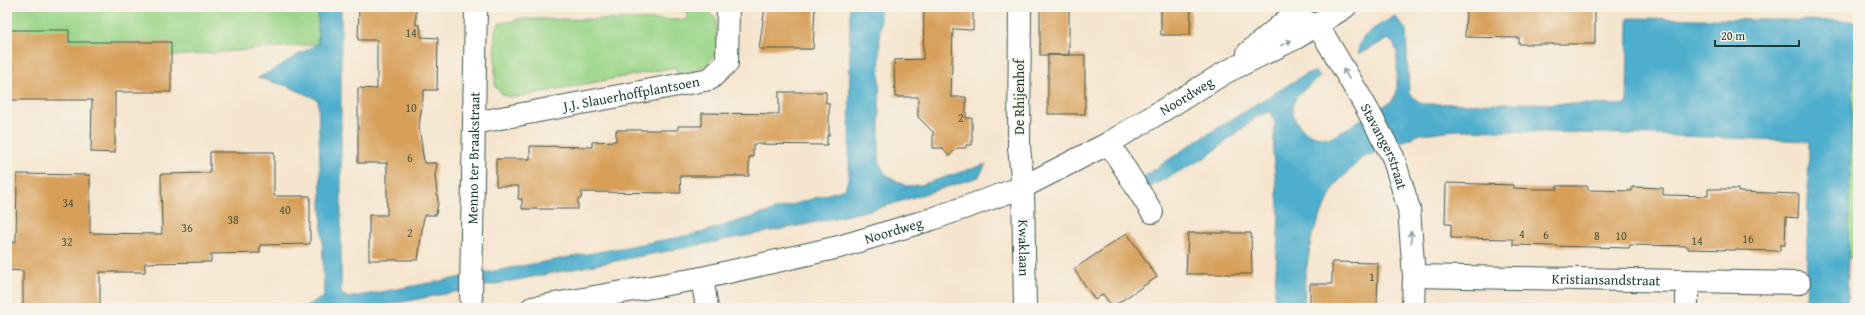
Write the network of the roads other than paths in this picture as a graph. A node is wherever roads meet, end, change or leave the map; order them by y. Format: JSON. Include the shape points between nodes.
{"nodes":[{"id":1,"x":476,"y":7,"type":"edge"},
{"id":2,"x":728,"y":7,"type":"edge"},
{"id":3,"x":1020,"y":7,"type":"edge"},
{"id":4,"x":1346,"y":7,"type":"edge"},
{"id":5,"x":1296,"y":12,"type":"edge"},
{"id":6,"x":1316,"y":25,"type":"junction"},
{"id":7,"x":1226,"y":72,"type":"junction"},
{"id":8,"x":474,"y":123,"type":"junction"},
{"id":9,"x":1109,"y":142,"type":"junction"},
{"id":10,"x":1024,"y":187,"type":"junction"},
{"id":11,"x":1152,"y":212,"type":"dead end"},
{"id":12,"x":1414,"y":276,"type":"junction"},
{"id":13,"x":702,"y":278,"type":"junction"},
{"id":14,"x":1687,"y":282,"type":"junction"},
{"id":15,"x":1799,"y":283,"type":"dead end"},
{"id":16,"x":472,"y":300,"type":"edge"},
{"id":17,"x":532,"y":308,"type":"edge"},
{"id":18,"x":707,"y":308,"type":"edge"},
{"id":19,"x":1025,"y":308,"type":"edge"},
{"id":20,"x":1413,"y":308,"type":"edge"},
{"id":21,"x":1687,"y":308,"type":"edge"}],
"edges":[{"from":1,"to":8,"type":"street","name":"Menno ter Braakstraat"},
{"from":2,"to":8,"type":"street","name":"J.J. Slauerhoffplantsoen","via":[[727,63],[710,79]]},
{"from":3,"to":10,"type":"street","name":"De Rhijenhof","via":[[1019,147]]},
{"from":4,"to":6,"type":"street","name":"Noordweg"},
{"from":5,"to":6,"type":"street"},
{"from":5,"to":7,"type":"street","name":"Noordweg"},
{"from":7,"to":6,"type":"street","name":"Noordweg","one_way":true,"via":[[1296,38]]},
{"from":12,"to":6,"type":"street","name":"Stavangerstraat","one_way":true,"via":[[1409,209],[1392,157],[1366,107]]},
{"from":7,"to":9,"type":"street","name":"Noordweg"},
{"from":8,"to":16,"type":"street","name":"Menno ter Braakstraat"},
{"from":9,"to":10,"type":"street","name":"Noordweg"},
{"from":9,"to":11,"type":"street"},
{"from":10,"to":13,"type":"street","name":"Noordweg","via":[[839,248]]},
{"from":10,"to":19,"type":"street","name":"Kwaklaan"},
{"from":12,"to":14,"type":"street","name":"Kristiansandstraat"},
{"from":12,"to":20,"type":"street","name":"Stavangerstraat"},
{"from":13,"to":17,"type":"street","name":"Noordweg"},
{"from":13,"to":18,"type":"street"},
{"from":14,"to":15,"type":"street","name":"Kristiansandstraat"},
{"from":14,"to":21,"type":"street"}]}
